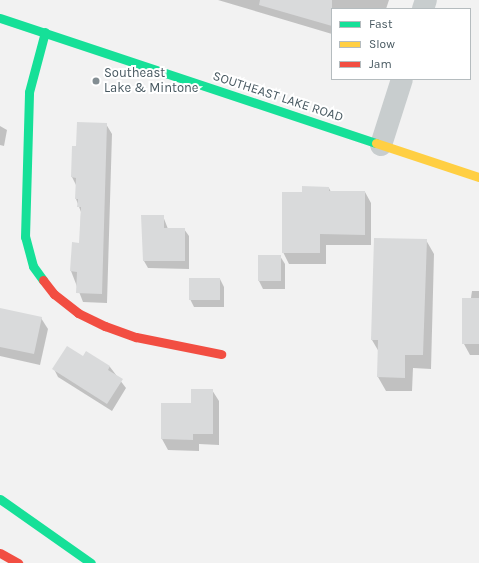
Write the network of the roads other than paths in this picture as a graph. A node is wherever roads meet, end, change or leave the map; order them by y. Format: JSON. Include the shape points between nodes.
{"nodes":[{"id":1,"x":0,"y":18,"type":"edge"},
{"id":2,"x":45,"y":32,"type":"junction"},
{"id":3,"x":402,"y":80,"type":"edge"},
{"id":4,"x":381,"y":145,"type":"junction"},
{"id":5,"x":479,"y":177,"type":"edge"},
{"id":6,"x":221,"y":354,"type":"dead end"},
{"id":7,"x":0,"y":499,"type":"edge"},
{"id":8,"x":0,"y":553,"type":"edge"},
{"id":9,"x":18,"y":563,"type":"edge"},
{"id":10,"x":91,"y":563,"type":"edge"}],
"edges":[{"from":1,"to":2,"type":"main road","name":"SOUTHEAST LAKE ROAD"},
{"from":2,"to":4,"type":"main road","name":"SOUTHEAST LAKE ROAD"},
{"from":2,"to":6,"type":"main road","via":[[29,92],[25,237],[33,266],[54,294],[78,313],[136,337]]},
{"from":3,"to":4,"type":"street"},
{"from":4,"to":5,"type":"main road","name":"SOUTHEAST LAKE ROAD"},
{"from":7,"to":10,"type":"main road"},
{"from":8,"to":9,"type":"main road"}]}
